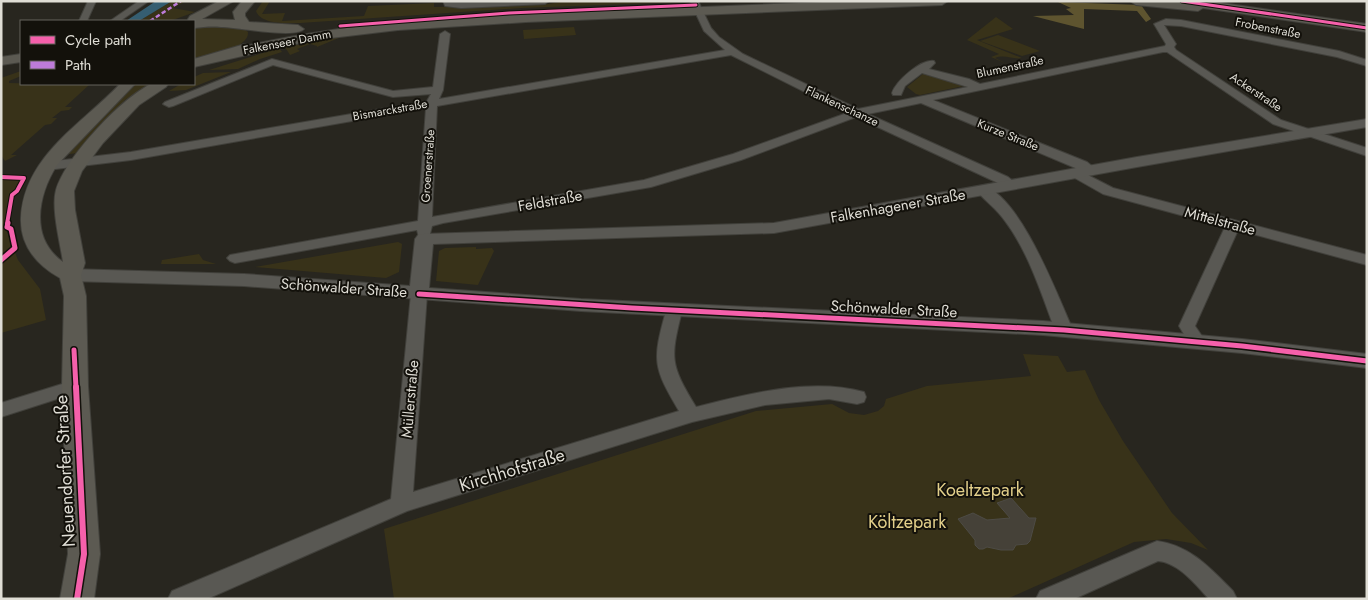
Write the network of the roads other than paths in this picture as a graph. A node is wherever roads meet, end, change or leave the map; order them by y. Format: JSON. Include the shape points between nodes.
{"nodes":[{"id":1,"x":92,"y":1,"type":"edge"},
{"id":2,"x":145,"y":1,"type":"edge"},
{"id":3,"x":228,"y":1,"type":"edge"},
{"id":4,"x":249,"y":1,"type":"edge"},
{"id":5,"x":544,"y":1,"type":"edge"},
{"id":6,"x":813,"y":1,"type":"edge"},
{"id":7,"x":942,"y":1,"type":"edge"},
{"id":8,"x":1136,"y":1,"type":"edge"},
{"id":9,"x":1159,"y":1,"type":"edge"},
{"id":10,"x":447,"y":2,"type":"edge"},
{"id":11,"x":1178,"y":3,"type":"edge"},
{"id":12,"x":696,"y":6,"type":"edge"},
{"id":13,"x":83,"y":20,"type":"edge"},
{"id":14,"x":116,"y":20,"type":"edge"},
{"id":15,"x":190,"y":20,"type":"edge"},
{"id":16,"x":1163,"y":22,"type":"joint"},
{"id":17,"x":195,"y":24,"type":"edge"},
{"id":18,"x":250,"y":25,"type":"junction"},
{"id":19,"x":1367,"y":28,"type":"edge"},
{"id":20,"x":444,"y":34,"type":"dead end"},
{"id":21,"x":1170,"y":49,"type":"junction"},
{"id":22,"x":732,"y":52,"type":"junction"},
{"id":23,"x":231,"y":54,"type":"junction"},
{"id":24,"x":214,"y":59,"type":"junction"},
{"id":25,"x":1,"y":61,"type":"edge"},
{"id":26,"x":932,"y":61,"type":"dead end"},
{"id":27,"x":20,"y":63,"type":"edge"},
{"id":28,"x":20,"y":63,"type":"edge"},
{"id":29,"x":1367,"y":63,"type":"edge"},
{"id":30,"x":195,"y":64,"type":"edge"},
{"id":31,"x":1,"y":67,"type":"edge"},
{"id":32,"x":195,"y":68,"type":"edge"},
{"id":33,"x":922,"y":70,"type":"junction"},
{"id":34,"x":127,"y":85,"type":"edge"},
{"id":35,"x":160,"y":85,"type":"edge"},
{"id":36,"x":980,"y":88,"type":"junction"},
{"id":37,"x":897,"y":93,"type":"dead end"},
{"id":38,"x":393,"y":94,"type":"junction"},
{"id":39,"x":435,"y":96,"type":"junction"},
{"id":40,"x":923,"y":100,"type":"junction"},
{"id":41,"x":169,"y":104,"type":"dead end"},
{"id":42,"x":396,"y":109,"type":"junction"},
{"id":43,"x":857,"y":113,"type":"junction"},
{"id":44,"x":1367,"y":123,"type":"edge"},
{"id":45,"x":1308,"y":134,"type":"junction"},
{"id":46,"x":1367,"y":152,"type":"edge"},
{"id":47,"x":78,"y":162,"type":"junction"},
{"id":48,"x":47,"y":166,"type":"junction"},
{"id":49,"x":1085,"y":172,"type":"junction"},
{"id":50,"x":1011,"y":185,"type":"junction"},
{"id":51,"x":983,"y":190,"type":"junction"},
{"id":52,"x":1233,"y":224,"type":"junction"},
{"id":53,"x":424,"y":232,"type":"junction"},
{"id":54,"x":71,"y":243,"type":"junction"},
{"id":55,"x":40,"y":252,"type":"junction"},
{"id":56,"x":235,"y":258,"type":"dead end"},
{"id":57,"x":1367,"y":260,"type":"edge"},
{"id":58,"x":70,"y":275,"type":"junction"},
{"id":59,"x":419,"y":294,"type":"junction"},
{"id":60,"x":674,"y":311,"type":"junction"},
{"id":61,"x":1064,"y":330,"type":"junction"},
{"id":62,"x":1197,"y":342,"type":"junction"},
{"id":63,"x":1367,"y":361,"type":"edge"},
{"id":64,"x":75,"y":386,"type":"junction"},
{"id":65,"x":857,"y":397,"type":"dead end"},
{"id":66,"x":1,"y":410,"type":"edge"},
{"id":67,"x":691,"y":415,"type":"junction"},
{"id":68,"x":401,"y":504,"type":"junction"},
{"id":69,"x":77,"y":599,"type":"edge"},
{"id":70,"x":180,"y":599,"type":"edge"},
{"id":71,"x":1048,"y":599,"type":"edge"},
{"id":72,"x":1225,"y":599,"type":"edge"}],
"edges":[{"from":1,"to":13,"type":"street"},
{"from":2,"to":14,"type":"street"},
{"from":3,"to":15,"type":"main road"},
{"from":4,"to":18,"type":"main road","via":[[239,17]]},
{"from":5,"to":10,"type":"street","via":[[461,5]]},
{"from":6,"to":12,"type":"main road","name":"Falkenseer Damm"},
{"from":7,"to":12,"type":"main road","name":"Falkenseer Damm"},
{"from":8,"to":11,"type":"main road"},
{"from":9,"to":11,"type":"main road"},
{"from":11,"to":19,"type":"main road"},
{"from":12,"to":18,"type":"main road","name":"Falkenseer Damm","via":[[509,13],[301,29]]},
{"from":12,"to":22,"type":"street","name":"Flankenschanze","via":[[707,29]]},
{"from":12,"to":23,"type":"main road","name":"Falkenseer Damm","via":[[367,29],[300,38]]},
{"from":16,"to":21,"type":"street","name":"Ackerstraße","via":[[1159,27],[1169,40]]},
{"from":16,"to":29,"type":"street","name":"Frobenstraße","via":[[1329,52]]},
{"from":17,"to":18,"type":"main road","name":"Falkenseer Damm"},
{"from":18,"to":23,"type":"main road","via":[[260,33],[258,39]]},
{"from":20,"to":39,"type":"street","name":"Groenerstraße"},
{"from":21,"to":36,"type":"street","name":"Blumenstraße"},
{"from":21,"to":45,"type":"street","name":"Ackerstraße","via":[[1277,122]]},
{"from":22,"to":39,"type":"street","name":"Bismarckstraße"},
{"from":22,"to":43,"type":"street","name":"Flankenschanze"},
{"from":23,"to":24,"type":"main road"},
{"from":24,"to":30,"type":"main road"},
{"from":24,"to":32,"type":"main road"},
{"from":25,"to":27,"type":"main road"},
{"from":26,"to":33,"type":"street"},
{"from":28,"to":31,"type":"main road"},
{"from":33,"to":36,"type":"street"},
{"from":33,"to":37,"type":"street","via":[[903,84]]},
{"from":34,"to":48,"type":"main road"},
{"from":35,"to":47,"type":"main road","name":"Neuendorfer Straße","via":[[134,102]]},
{"from":36,"to":40,"type":"street","name":"Blumenstraße"},
{"from":38,"to":39,"type":"street"},
{"from":38,"to":41,"type":"street","via":[[272,62]]},
{"from":38,"to":42,"type":"street"},
{"from":39,"to":42,"type":"street","name":"Bismarckstraße"},
{"from":39,"to":53,"type":"street","name":"Groenerstraße"},
{"from":40,"to":43,"type":"street","name":"Blumenstraße"},
{"from":40,"to":49,"type":"street","name":"Kurze Straße","via":[[1082,165]]},
{"from":42,"to":47,"type":"street","name":"Bismarckstraße","via":[[148,153]]},
{"from":43,"to":50,"type":"street","name":"Flankenschanze"},
{"from":43,"to":53,"type":"street","name":"Feldstraße","via":[[737,157],[653,183],[442,219]]},
{"from":44,"to":45,"type":"street","name":"Falkenhagener Straße"},
{"from":45,"to":46,"type":"street","name":"Ackerstraße"},
{"from":45,"to":49,"type":"street","name":"Falkenhagener Straße"},
{"from":47,"to":48,"type":"street","name":"Bismarckstraße"},
{"from":47,"to":54,"type":"main road","name":"Neuendorfer Straße","via":[[65,191]]},
{"from":48,"to":55,"type":"main road","via":[[34,188],[30,206],[32,231]]},
{"from":49,"to":50,"type":"street","name":"Falkenhagener Straße"},
{"from":49,"to":52,"type":"street","name":"Mittelstraße","via":[[1098,187],[1108,191]]},
{"from":50,"to":51,"type":"street","name":"Falkenhagener Straße"},
{"from":51,"to":53,"type":"street","name":"Falkenhagener Straße","via":[[759,230]]},
{"from":51,"to":61,"type":"street","via":[[1027,242]]},
{"from":52,"to":57,"type":"street","name":"Mittelstraße"},
{"from":52,"to":62,"type":"street","via":[[1187,326]]},
{"from":53,"to":56,"type":"street","name":"Feldstraße"},
{"from":53,"to":59,"type":"street"},
{"from":54,"to":55,"type":"main road"},
{"from":54,"to":58,"type":"main road","name":"Neuendorfer Straße","via":[[74,263]]},
{"from":55,"to":58,"type":"main road","via":[[48,263]]},
{"from":58,"to":59,"type":"street","name":"Schönwalder Straße","via":[[244,280]]},
{"from":58,"to":64,"type":"main road","name":"Neuendorfer Straße","via":[[75,296]]},
{"from":59,"to":60,"type":"street","name":"Schönwalder Straße"},
{"from":59,"to":68,"type":"street","name":"Müllerstraße"},
{"from":60,"to":61,"type":"street","name":"Schönwalder Straße"},
{"from":60,"to":67,"type":"street","via":[[666,368]]},
{"from":61,"to":62,"type":"street","name":"Schönwalder Straße"},
{"from":62,"to":63,"type":"street","name":"Schönwalder Straße"},
{"from":64,"to":66,"type":"street"},
{"from":64,"to":69,"type":"main road","name":"Neuendorfer Straße","via":[[84,554]]},
{"from":65,"to":67,"type":"street","name":"Kirchhofstraße","via":[[827,392],[775,397]]},
{"from":67,"to":68,"type":"street","name":"Kirchhofstraße"},
{"from":68,"to":70,"type":"street","name":"Kirchhofstraße"},
{"from":71,"to":72,"type":"street","via":[[1157,550],[1167,550],[1180,557]]}]}
